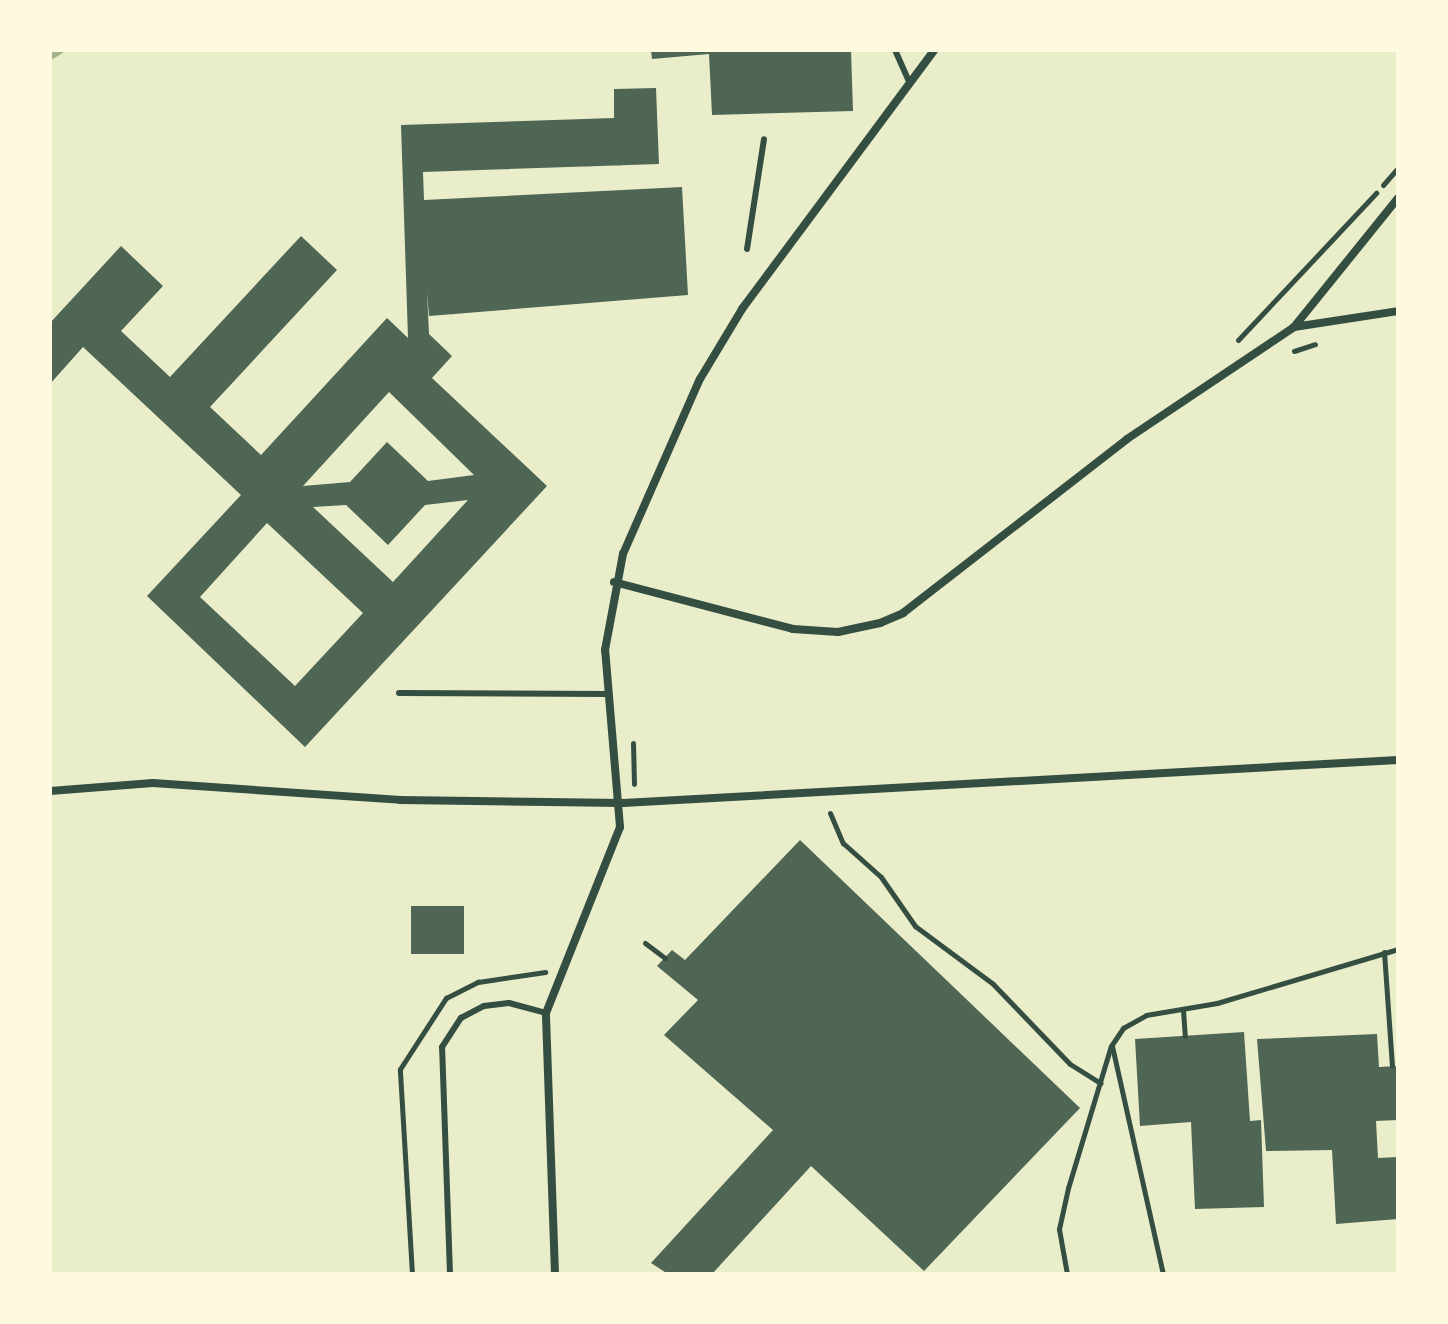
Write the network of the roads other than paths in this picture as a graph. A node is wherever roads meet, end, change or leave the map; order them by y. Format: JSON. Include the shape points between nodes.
{"nodes":[{"id":1,"x":895,"y":50,"type":"edge"},
{"id":2,"x":934,"y":50,"type":"edge"},
{"id":3,"x":909,"y":82,"type":"junction"},
{"id":4,"x":764,"y":139,"type":"dead end"},
{"id":5,"x":1398,"y":198,"type":"edge"},
{"id":6,"x":747,"y":249,"type":"dead end"},
{"id":7,"x":1398,"y":311,"type":"edge"},
{"id":8,"x":1294,"y":327,"type":"junction"},
{"id":9,"x":614,"y":582,"type":"junction"},
{"id":10,"x":399,"y":693,"type":"dead end"},
{"id":11,"x":609,"y":694,"type":"junction"},
{"id":12,"x":1398,"y":760,"type":"edge"},
{"id":13,"x":50,"y":791,"type":"edge"},
{"id":14,"x":623,"y":803,"type":"junction"},
{"id":15,"x":546,"y":1013,"type":"junction"},
{"id":16,"x":450,"y":1274,"type":"edge"},
{"id":17,"x":555,"y":1274,"type":"edge"}],
"edges":[{"from":1,"to":3,"type":"lane"},
{"from":2,"to":3,"type":"street"},
{"from":3,"to":9,"type":"street","via":[[718,348]]},
{"from":4,"to":6,"type":"lane"},
{"from":5,"to":8,"type":"street"},
{"from":7,"to":8,"type":"street"},
{"from":8,"to":9,"type":"street","via":[[1127,439],[903,613],[880,623],[838,632],[793,629]]},
{"from":9,"to":11,"type":"street","via":[[605,650]]},
{"from":10,"to":11,"type":"lane"},
{"from":11,"to":14,"type":"street"},
{"from":12,"to":14,"type":"street"},
{"from":13,"to":14,"type":"street","via":[[153,783],[400,800]]},
{"from":14,"to":15,"type":"street","via":[[613,855]]},
{"from":15,"to":16,"type":"lane","via":[[509,1003],[484,1006],[451,1028],[442,1047]]},
{"from":15,"to":17,"type":"street"}]}
